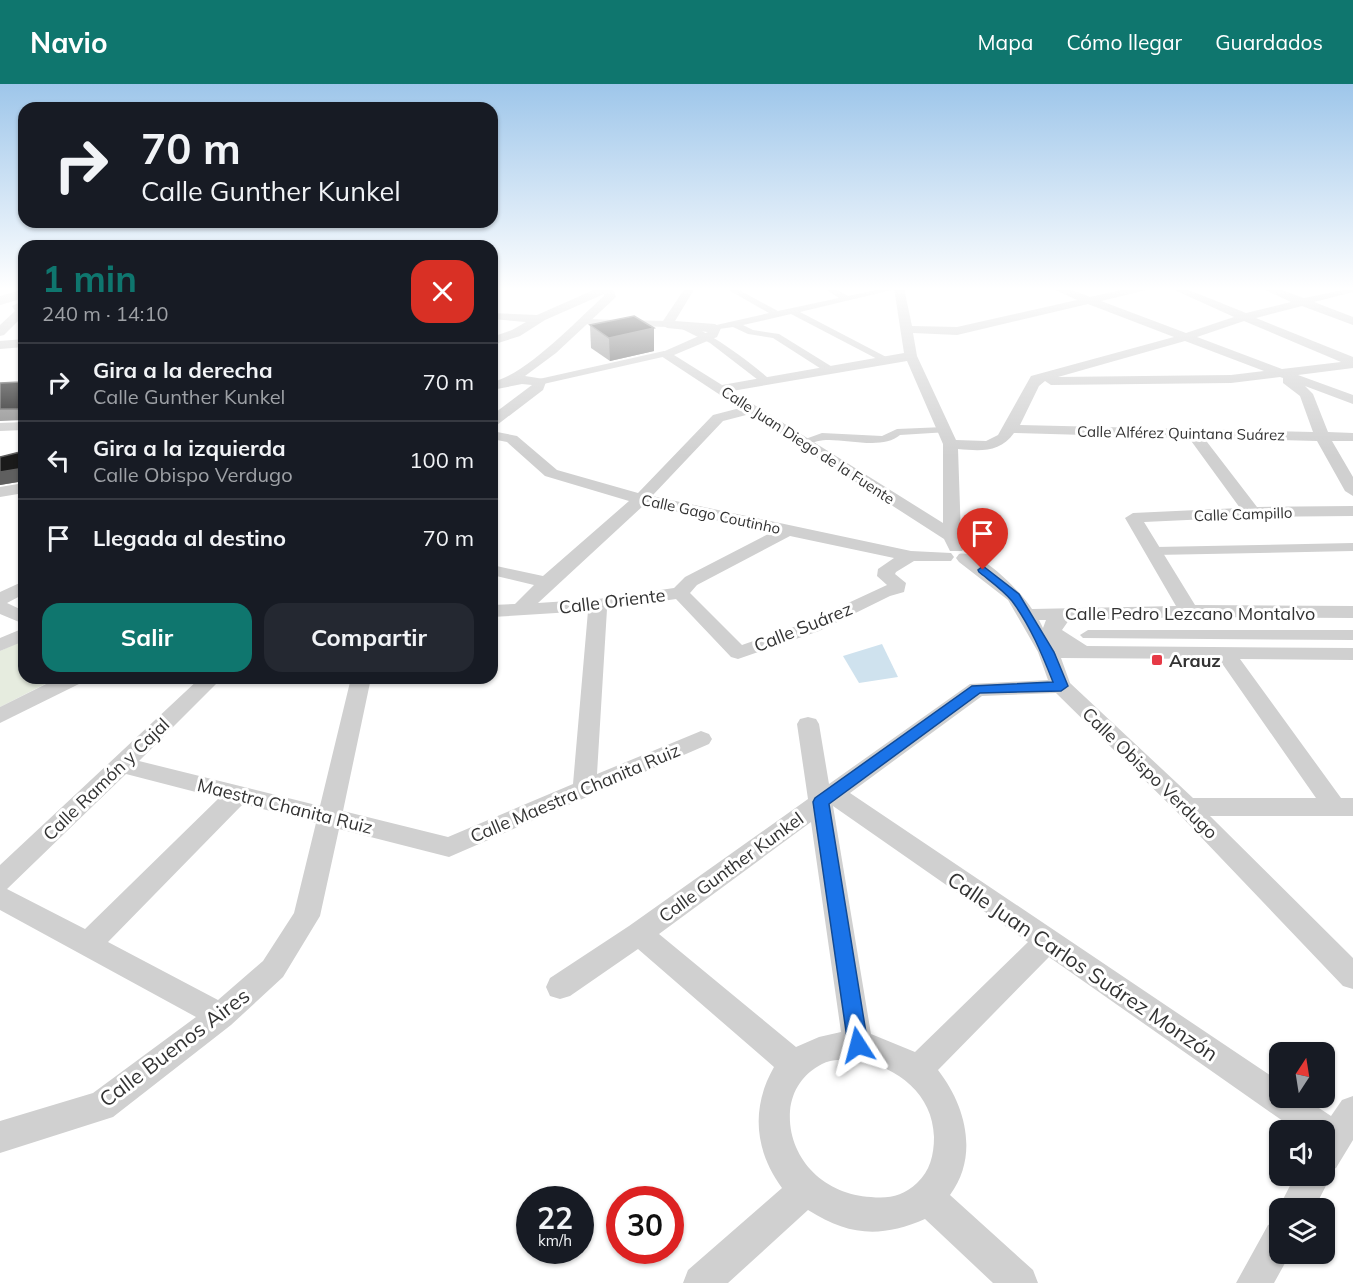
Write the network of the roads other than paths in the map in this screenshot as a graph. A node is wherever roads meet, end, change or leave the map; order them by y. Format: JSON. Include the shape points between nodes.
{"nodes":[{"id":1,"x":557,"y":344,"type":"edge"},
{"id":2,"x":686,"y":344,"type":"edge"},
{"id":3,"x":717,"y":344,"type":"edge"},
{"id":4,"x":789,"y":344,"type":"edge"},
{"id":5,"x":856,"y":344,"type":"edge"},
{"id":6,"x":909,"y":344,"type":"edge"},
{"id":7,"x":1165,"y":344,"type":"edge"},
{"id":8,"x":1206,"y":344,"type":"edge"},
{"id":9,"x":1308,"y":344,"type":"edge"},
{"id":10,"x":664,"y":354,"type":"junction"},
{"id":11,"x":911,"y":356,"type":"junction"},
{"id":12,"x":887,"y":360,"type":"junction"},
{"id":13,"x":1353,"y":363,"type":"edge"},
{"id":14,"x":830,"y":370,"type":"junction"},
{"id":15,"x":1278,"y":372,"type":"junction"},
{"id":16,"x":1056,"y":377,"type":"junction"},
{"id":17,"x":511,"y":381,"type":"junction"},
{"id":18,"x":766,"y":381,"type":"junction"},
{"id":19,"x":539,"y":382,"type":"junction"},
{"id":20,"x":498,"y":384,"type":"edge"},
{"id":21,"x":721,"y":389,"type":"junction"},
{"id":22,"x":1353,"y":400,"type":"edge"},
{"id":23,"x":751,"y":410,"type":"junction"},
{"id":24,"x":498,"y":417,"type":"edge"},
{"id":25,"x":18,"y":426,"type":"edge"},
{"id":26,"x":0,"y":428,"type":"edge"},
{"id":27,"x":1010,"y":429,"type":"junction"},
{"id":28,"x":944,"y":430,"type":"junction"},
{"id":29,"x":1194,"y":434,"type":"junction"},
{"id":30,"x":498,"y":436,"type":"edge"},
{"id":31,"x":1322,"y":436,"type":"junction"},
{"id":32,"x":1353,"y":437,"type":"edge"},
{"id":33,"x":803,"y":442,"type":"junction"},
{"id":34,"x":950,"y":444,"type":"junction"},
{"id":35,"x":18,"y":489,"type":"edge"},
{"id":36,"x":1353,"y":491,"type":"edge"},
{"id":37,"x":0,"y":492,"type":"edge"},
{"id":38,"x":641,"y":499,"type":"junction"},
{"id":39,"x":1353,"y":511,"type":"edge"},
{"id":40,"x":1252,"y":512,"type":"junction"},
{"id":41,"x":786,"y":531,"type":"junction"},
{"id":42,"x":1353,"y":547,"type":"edge"},
{"id":43,"x":954,"y":550,"type":"junction"},
{"id":44,"x":1155,"y":550,"type":"junction"},
{"id":45,"x":911,"y":556,"type":"junction"},
{"id":46,"x":498,"y":571,"type":"edge"},
{"id":47,"x":547,"y":582,"type":"junction"},
{"id":48,"x":18,"y":590,"type":"edge"},
{"id":49,"x":680,"y":593,"type":"junction"},
{"id":50,"x":0,"y":599,"type":"edge"},
{"id":51,"x":598,"y":605,"type":"junction"},
{"id":52,"x":0,"y":607,"type":"edge"},
{"id":53,"x":520,"y":610,"type":"junction"},
{"id":54,"x":498,"y":611,"type":"edge"},
{"id":55,"x":1189,"y":611,"type":"junction"},
{"id":56,"x":1353,"y":612,"type":"edge"},
{"id":57,"x":1064,"y":614,"type":"junction"},
{"id":58,"x":18,"y":615,"type":"edge"},
{"id":59,"x":1028,"y":615,"type":"junction"},
{"id":60,"x":1353,"y":635,"type":"edge"},
{"id":61,"x":18,"y":637,"type":"edge"},
{"id":62,"x":1085,"y":643,"type":"junction"},
{"id":63,"x":0,"y":645,"type":"edge"},
{"id":64,"x":1048,"y":652,"type":"junction"},
{"id":65,"x":1225,"y":653,"type":"junction"},
{"id":66,"x":1353,"y":654,"type":"edge"},
{"id":67,"x":62,"y":684,"type":"edge"},
{"id":68,"x":206,"y":684,"type":"edge"},
{"id":69,"x":360,"y":684,"type":"edge"},
{"id":70,"x":1061,"y":686,"type":"junction"},
{"id":71,"x":0,"y":716,"type":"edge"},
{"id":72,"x":808,"y":724,"type":"dead end"},
{"id":73,"x":701,"y":739,"type":"dead end"},
{"id":74,"x":121,"y":765,"type":"junction"},
{"id":75,"x":584,"y":789,"type":"junction"},
{"id":76,"x":238,"y":794,"type":"junction"},
{"id":77,"x":826,"y":797,"type":"junction"},
{"id":78,"x":1187,"y":807,"type":"junction"},
{"id":79,"x":1343,"y":807,"type":"edge"},
{"id":80,"x":328,"y":818,"type":"junction"},
{"id":81,"x":450,"y":848,"type":"joint"},
{"id":82,"x":0,"y":881,"type":"edge"},
{"id":83,"x":0,"y":897,"type":"edge"},
{"id":84,"x":639,"y":934,"type":"junction"},
{"id":85,"x":1047,"y":941,"type":"junction"},
{"id":86,"x":88,"y":944,"type":"junction"},
{"id":87,"x":1341,"y":956,"type":"edge"},
{"id":88,"x":1353,"y":977,"type":"edge"},
{"id":89,"x":560,"y":987,"type":"dead end"},
{"id":90,"x":221,"y":1016,"type":"junction"},
{"id":91,"x":858,"y":1045,"type":"junction"},
{"id":92,"x":795,"y":1065,"type":"junction"},
{"id":93,"x":916,"y":1071,"type":"junction"},
{"id":94,"x":1353,"y":1111,"type":"edge"},
{"id":95,"x":1293,"y":1120,"type":"edge"},
{"id":96,"x":0,"y":1137,"type":"edge"},
{"id":97,"x":1335,"y":1139,"type":"edge"},
{"id":98,"x":807,"y":1188,"type":"junction"},
{"id":99,"x":927,"y":1198,"type":"junction"},
{"id":100,"x":1269,"y":1256,"type":"edge"},
{"id":101,"x":701,"y":1283,"type":"edge"},
{"id":102,"x":1020,"y":1283,"type":"edge"},
{"id":103,"x":1254,"y":1283,"type":"edge"}],
"edges":[{"from":1,"to":17,"type":"street"},
{"from":2,"to":10,"type":"street"},
{"from":3,"to":18,"type":"street"},
{"from":4,"to":14,"type":"street"},
{"from":5,"to":12,"type":"street"},
{"from":6,"to":11,"type":"street"},
{"from":7,"to":16,"type":"street"},
{"from":8,"to":15,"type":"street"},
{"from":9,"to":13,"type":"street"},
{"from":10,"to":19,"type":"street"},
{"from":10,"to":21,"type":"street","name":"Calle Juan Diego de la Fuente"},
{"from":11,"to":12,"type":"street"},
{"from":11,"to":28,"type":"street"},
{"from":12,"to":14,"type":"street"},
{"from":13,"to":15,"type":"street"},
{"from":14,"to":18,"type":"street"},
{"from":15,"to":16,"type":"street","via":[[1231,379]]},
{"from":15,"to":22,"type":"street"},
{"from":15,"to":31,"type":"street","via":[[1306,394]]},
{"from":16,"to":27,"type":"street","via":[[1033,383]]},
{"from":17,"to":19,"type":"street"},
{"from":17,"to":20,"type":"street"},
{"from":18,"to":21,"type":"street"},
{"from":19,"to":24,"type":"street","via":[[538,387]]},
{"from":21,"to":23,"type":"street","name":"Calle Juan Diego de la Fuente"},
{"from":23,"to":33,"type":"street","name":"Calle Juan Diego de la Fuente"},
{"from":23,"to":38,"type":"street","via":[[718,418]]},
{"from":25,"to":26,"type":"street"},
{"from":27,"to":29,"type":"street","name":"Calle Alférez Quintana Suárez"},
{"from":27,"to":34,"type":"street","via":[[996,444]]},
{"from":28,"to":33,"type":"street","via":[[897,432],[882,440],[822,436]]},
{"from":28,"to":34,"type":"street"},
{"from":29,"to":31,"type":"street","name":"Calle Alférez Quintana Suárez"},
{"from":29,"to":40,"type":"street"},
{"from":30,"to":38,"type":"street","name":"Calle Gago Coutinho","via":[[512,439],[551,473]]},
{"from":31,"to":32,"type":"street","name":"Calle Alférez Quintana Suárez"},
{"from":31,"to":36,"type":"street"},
{"from":33,"to":43,"type":"street","name":"Calle Juan Diego de la Fuente"},
{"from":34,"to":43,"type":"street"},
{"from":35,"to":37,"type":"street"},
{"from":38,"to":41,"type":"street","name":"Calle Gago Coutinho"},
{"from":38,"to":47,"type":"street"},
{"from":39,"to":40,"type":"street","name":"Calle Campillo"},
{"from":40,"to":44,"type":"street","name":"Calle Campillo","via":[[1133,518]]},
{"from":41,"to":45,"type":"street","name":"Calle Gago Coutinho"},
{"from":41,"to":49,"type":"street","name":"Calle Oriente","via":[[691,581]]},
{"from":42,"to":44,"type":"street"},
{"from":43,"to":45,"type":"street","name":"Calle Gago Coutinho"},
{"from":43,"to":59,"type":"street","name":"Calle Obispo Verdugo","via":[[1006,589]]},
{"from":44,"to":55,"type":"street"},
{"from":45,"to":49,"type":"street","name":"Calle Suárez","via":[[887,569],[886,576],[897,583],[897,588],[812,627],[738,653]]},
{"from":46,"to":47,"type":"street"},
{"from":47,"to":53,"type":"street"},
{"from":48,"to":50,"type":"street"},
{"from":49,"to":51,"type":"street","name":"Calle Oriente"},
{"from":51,"to":53,"type":"street","name":"Calle Oriente"},
{"from":51,"to":75,"type":"street"},
{"from":52,"to":58,"type":"street"},
{"from":53,"to":54,"type":"street","name":"Calle Oriente"},
{"from":55,"to":56,"type":"street","name":"Calle Pedro Lezcano Montalvo"},
{"from":55,"to":57,"type":"street","name":"Calle Pedro Lezcano Montalvo"},
{"from":57,"to":59,"type":"street","name":"Calle Pedro Lezcano Montalvo"},
{"from":57,"to":62,"type":"street","via":[[1054,622],[1052,630],[1056,637]]},
{"from":59,"to":64,"type":"street","name":"Calle Obispo Verdugo"},
{"from":60,"to":62,"type":"street"},
{"from":61,"to":63,"type":"street"},
{"from":62,"to":64,"type":"street"},
{"from":62,"to":65,"type":"street"},
{"from":64,"to":70,"type":"street","name":"Calle Obispo Verdugo"},
{"from":65,"to":66,"type":"street"},
{"from":65,"to":79,"type":"street"},
{"from":67,"to":71,"type":"street"},
{"from":68,"to":74,"type":"street","name":"Calle Ramón y Cajal"},
{"from":69,"to":80,"type":"street","name":"Calle Buenos Aires"},
{"from":70,"to":77,"type":"street","name":"Calle Gunther Kunkel","via":[[977,689]]},
{"from":70,"to":78,"type":"street","name":"Calle Obispo Verdugo"},
{"from":72,"to":77,"type":"street"},
{"from":73,"to":75,"type":"street","name":"Calle Maestra Chanita Ruiz"},
{"from":74,"to":76,"type":"street","name":"Maestra Chanita Ruiz"},
{"from":74,"to":82,"type":"street","name":"Calle Ramón y Cajal"},
{"from":75,"to":81,"type":"street","name":"Calle Maestra Chanita Ruiz"},
{"from":76,"to":80,"type":"street","name":"Maestra Chanita Ruiz"},
{"from":76,"to":86,"type":"street"},
{"from":77,"to":84,"type":"street","name":"Calle Gunther Kunkel"},
{"from":77,"to":85,"type":"street","name":"Calle Juan Carlos Suárez Monzón"},
{"from":77,"to":91,"type":"street"},
{"from":78,"to":79,"type":"street"},
{"from":78,"to":87,"type":"street","name":"Calle Obispo Verdugo"},
{"from":80,"to":81,"type":"street","name":"Maestra Chanita Ruiz"},
{"from":80,"to":90,"type":"street","name":"Calle Buenos Aires","via":[[306,916],[273,969]]},
{"from":83,"to":86,"type":"street"},
{"from":84,"to":89,"type":"street","name":"Calle Gunther Kunkel"},
{"from":84,"to":92,"type":"street"},
{"from":85,"to":93,"type":"street"},
{"from":85,"to":95,"type":"street","name":"Calle Juan Carlos Suárez Monzón"},
{"from":86,"to":90,"type":"street"},
{"from":87,"to":88,"type":"street","name":"Calle Obispo Verdugo"},
{"from":90,"to":96,"type":"street","name":"Calle Buenos Aires","via":[[102,1106]]},
{"from":91,"to":92,"type":"street","via":[[833,1046]]},
{"from":91,"to":93,"type":"street","via":[[878,1048]]},
{"from":92,"to":98,"type":"street","via":[[779,1087],[772,1112],[775,1139],[788,1168]]},
{"from":93,"to":99,"type":"street","via":[[927,1080],[946,1112],[952,1145],[945,1174]]},
{"from":94,"to":97,"type":"street"},
{"from":98,"to":99,"type":"street","via":[[839,1209],[874,1216],[908,1210]]},
{"from":98,"to":101,"type":"street"},
{"from":99,"to":102,"type":"street"},
{"from":100,"to":103,"type":"street"}]}
